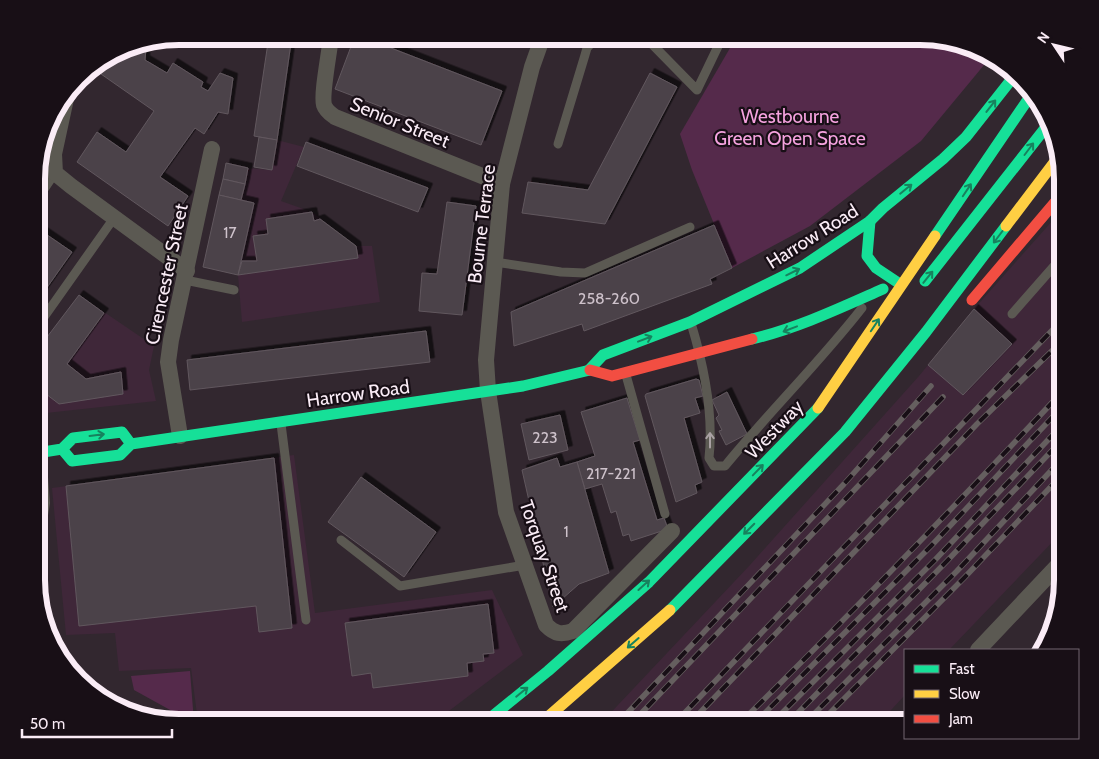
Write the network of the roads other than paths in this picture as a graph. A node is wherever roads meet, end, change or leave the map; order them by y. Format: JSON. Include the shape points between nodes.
{"nodes":[{"id":1,"x":330,"y":45,"type":"edge"},
{"id":2,"x":540,"y":45,"type":"edge"},
{"id":3,"x":590,"y":45,"type":"edge"},
{"id":4,"x":653,"y":45,"type":"edge"},
{"id":5,"x":718,"y":45,"type":"edge"},
{"id":6,"x":1010,"y":80,"type":"edge"},
{"id":7,"x":1028,"y":100,"type":"edge"},
{"id":8,"x":63,"y":112,"type":"edge"},
{"id":9,"x":1044,"y":129,"type":"edge"},
{"id":10,"x":558,"y":144,"type":"dead end"},
{"id":11,"x":212,"y":149,"type":"dead end"},
{"id":12,"x":1053,"y":164,"type":"edge"},
{"id":13,"x":55,"y":173,"type":"junction"},
{"id":14,"x":502,"y":184,"type":"junction"},
{"id":15,"x":45,"y":188,"type":"edge"},
{"id":16,"x":1054,"y":203,"type":"edge"},
{"id":17,"x":114,"y":218,"type":"junction"},
{"id":18,"x":870,"y":221,"type":"junction"},
{"id":19,"x":690,"y":227,"type":"dead end"},
{"id":20,"x":495,"y":262,"type":"junction"},
{"id":21,"x":1054,"y":266,"type":"edge"},
{"id":22,"x":186,"y":275,"type":"junction"},
{"id":23,"x":897,"y":282,"type":"dead end"},
{"id":24,"x":920,"y":287,"type":"dead end"},
{"id":25,"x":234,"y":290,"type":"dead end"},
{"id":26,"x":878,"y":291,"type":"joint"},
{"id":27,"x":963,"y":311,"type":"dead end"},
{"id":28,"x":1012,"y":314,"type":"dead end"},
{"id":29,"x":45,"y":317,"type":"edge"},
{"id":30,"x":690,"y":322,"type":"junction"},
{"id":31,"x":886,"y":328,"type":"dead end"},
{"id":32,"x":924,"y":352,"type":"dead end"},
{"id":33,"x":700,"y":353,"type":"junction"},
{"id":34,"x":622,"y":361,"type":"junction"},
{"id":35,"x":589,"y":370,"type":"junction"},
{"id":36,"x":488,"y":392,"type":"junction"},
{"id":37,"x":818,"y":408,"type":"junction"},
{"id":38,"x":281,"y":422,"type":"junction"},
{"id":39,"x":845,"y":432,"type":"junction"},
{"id":40,"x":180,"y":436,"type":"junction"},
{"id":41,"x":131,"y":444,"type":"junction"},
{"id":42,"x":62,"y":450,"type":"junction"},
{"id":43,"x":45,"y":451,"type":"edge"},
{"id":44,"x":665,"y":514,"type":"dead end"},
{"id":45,"x":672,"y":532,"type":"dead end"},
{"id":46,"x":341,"y":540,"type":"dead end"},
{"id":47,"x":525,"y":565,"type":"junction"},
{"id":48,"x":1054,"y":569,"type":"edge"},
{"id":49,"x":306,"y":620,"type":"dead end"},
{"id":50,"x":979,"y":649,"type":"edge"},
{"id":51,"x":495,"y":714,"type":"edge"},
{"id":52,"x":551,"y":714,"type":"edge"}],
"edges":[{"from":1,"to":14,"type":"street","name":"Senior Street","via":[[324,94],[328,112]]},
{"from":2,"to":14,"type":"street","name":"Bourne Terrace"},
{"from":3,"to":10,"type":"lane"},
{"from":4,"to":5,"type":"lane","via":[[696,90]]},
{"from":18,"to":6,"type":"main road","name":"Harrow Road","one_way":true,"via":[[966,137]]},
{"from":37,"to":7,"type":"main road","one_way":true,"bridge":true},
{"from":8,"to":13,"type":"street","via":[[54,154]]},
{"from":24,"to":9,"type":"main road","one_way":true,"bridge":true},
{"from":11,"to":22,"type":"street","name":"Cirencester Street"},
{"from":12,"to":39,"type":"main road","one_way":true,"via":[[926,332]]},
{"from":13,"to":15,"type":"lane"},
{"from":13,"to":17,"type":"street"},
{"from":14,"to":20,"type":"street","name":"Bourne Terrace"},
{"from":16,"to":27,"type":"main road"},
{"from":17,"to":22,"type":"street"},
{"from":17,"to":29,"type":"lane"},
{"from":18,"to":23,"type":"main road","via":[[867,256],[876,268]]},
{"from":30,"to":18,"type":"main road","name":"Harrow Road","one_way":true,"via":[[800,268]]},
{"from":19,"to":20,"type":"lane","via":[[585,273]]},
{"from":20,"to":36,"type":"street","name":"Bourne Terrace","via":[[486,360]]},
{"from":21,"to":28,"type":"lane"},
{"from":22,"to":25,"type":"lane"},
{"from":22,"to":40,"type":"street","name":"Cirencester Street","via":[[168,362]]},
{"from":26,"to":33,"type":"main road","name":"Harrow Road","one_way":true,"via":[[777,333]]},
{"from":26,"to":33,"type":"lane","one_way":true,"via":[[725,466],[714,466],[709,458],[708,404]]},
{"from":30,"to":33,"type":"lane"},
{"from":34,"to":30,"type":"main road","name":"Harrow Road","one_way":true},
{"from":31,"to":37,"type":"main road","name":"Westway","bridge":true},
{"from":32,"to":39,"type":"main road"},
{"from":33,"to":34,"type":"main road","name":"Harrow Road"},
{"from":34,"to":35,"type":"main road","name":"Harrow Road","via":[[603,355]]},
{"from":34,"to":35,"type":"main road","name":"Harrow Road","via":[[612,376]]},
{"from":34,"to":44,"type":"lane"},
{"from":35,"to":36,"type":"main road","name":"Harrow Road"},
{"from":36,"to":38,"type":"main road","name":"Harrow Road"},
{"from":36,"to":47,"type":"street","name":"Torquay Street","via":[[506,512]]},
{"from":51,"to":37,"type":"main road","name":"Westway","one_way":true,"via":[[649,582]]},
{"from":38,"to":40,"type":"main road","name":"Harrow Road"},
{"from":38,"to":49,"type":"lane"},
{"from":39,"to":52,"type":"main road","one_way":true,"via":[[666,614]]},
{"from":40,"to":41,"type":"main road","name":"Harrow Road"},
{"from":41,"to":42,"type":"main road","name":"Harrow Road","via":[[120,455],[72,461]]},
{"from":42,"to":41,"type":"main road","one_way":true,"via":[[72,438],[122,432]]},
{"from":42,"to":43,"type":"main road"},
{"from":45,"to":47,"type":"street","name":"Torquay Street","via":[[573,631],[562,635],[546,625]]},
{"from":46,"to":47,"type":"lane","via":[[400,586]]},
{"from":48,"to":50,"type":"street"}]}
